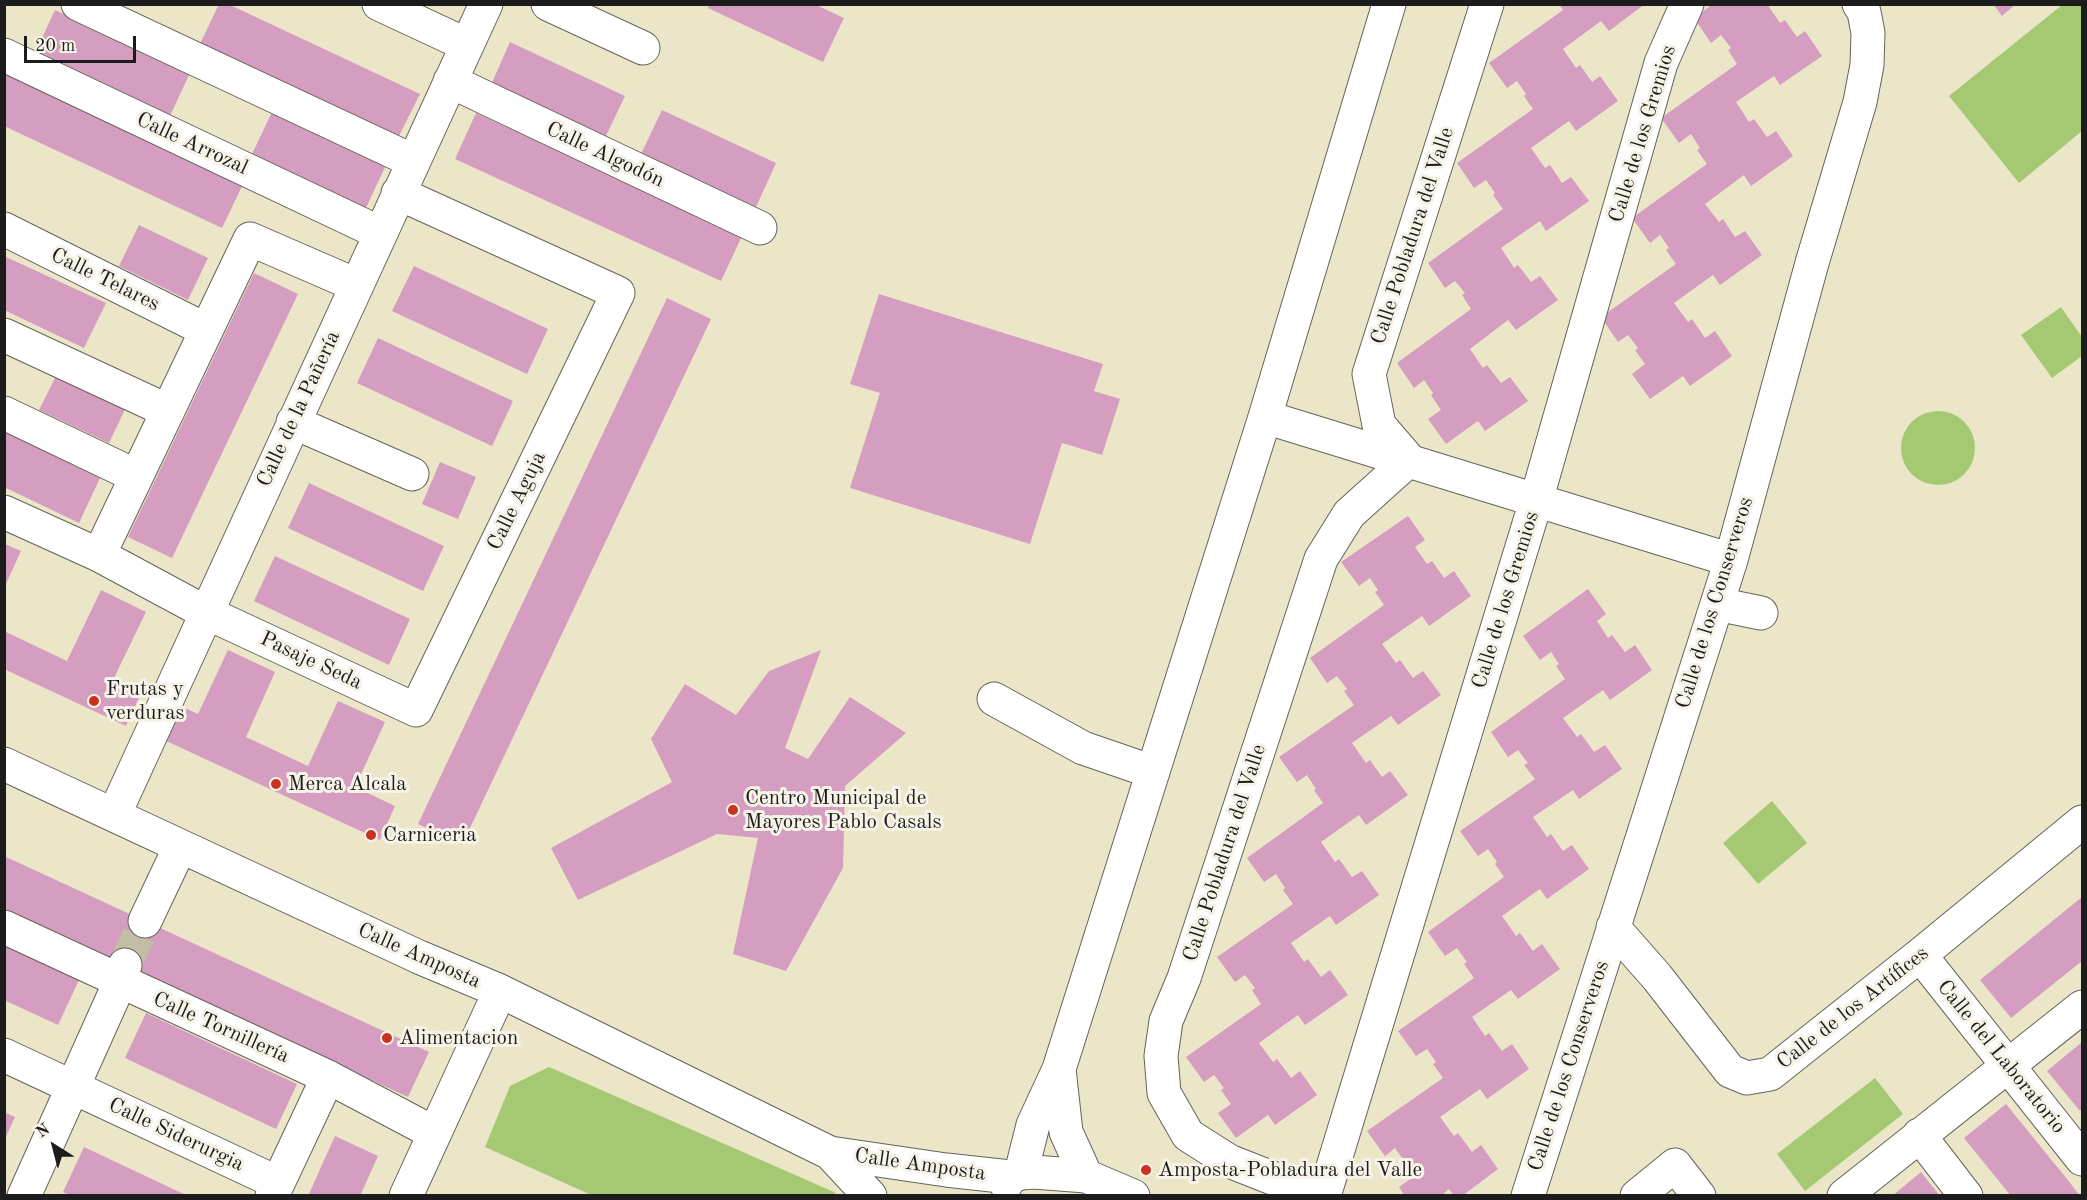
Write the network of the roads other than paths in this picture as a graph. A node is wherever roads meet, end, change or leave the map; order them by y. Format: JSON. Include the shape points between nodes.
{"nodes":[{"id":1,"x":78,"y":4,"type":"edge"},
{"id":2,"x":380,"y":4,"type":"edge"},
{"id":3,"x":486,"y":4,"type":"edge"},
{"id":4,"x":548,"y":4,"type":"edge"},
{"id":5,"x":1389,"y":4,"type":"edge"},
{"id":6,"x":1486,"y":4,"type":"edge"},
{"id":7,"x":1687,"y":4,"type":"edge"},
{"id":8,"x":1859,"y":4,"type":"edge"},
{"id":9,"x":467,"y":45,"type":"junction"},
{"id":10,"x":643,"y":48,"type":"dead end"},
{"id":11,"x":4,"y":55,"type":"edge"},
{"id":12,"x":450,"y":81,"type":"junction"},
{"id":13,"x":413,"y":161,"type":"junction"},
{"id":14,"x":398,"y":194,"type":"junction"},
{"id":15,"x":760,"y":228,"type":"dead end"},
{"id":16,"x":4,"y":230,"type":"edge"},
{"id":17,"x":380,"y":233,"type":"junction"},
{"id":18,"x":357,"y":285,"type":"junction"},
{"id":19,"x":206,"y":330,"type":"junction"},
{"id":20,"x":4,"y":335,"type":"edge"},
{"id":21,"x":168,"y":411,"type":"junction"},
{"id":22,"x":4,"y":413,"type":"edge"},
{"id":23,"x":1265,"y":417,"type":"junction"},
{"id":24,"x":293,"y":422,"type":"junction"},
{"id":25,"x":1409,"y":460,"type":"junction"},
{"id":26,"x":412,"y":474,"type":"dead end"},
{"id":27,"x":136,"y":476,"type":"junction"},
{"id":28,"x":1536,"y":501,"type":"junction"},
{"id":29,"x":4,"y":512,"type":"edge"},
{"id":30,"x":99,"y":555,"type":"junction"},
{"id":31,"x":1731,"y":560,"type":"junction"},
{"id":32,"x":1717,"y":604,"type":"junction"},
{"id":33,"x":205,"y":612,"type":"junction"},
{"id":34,"x":1761,"y":613,"type":"dead end"},
{"id":35,"x":994,"y":699,"type":"dead end"},
{"id":36,"x":416,"y":710,"type":"joint"},
{"id":37,"x":4,"y":764,"type":"edge"},
{"id":38,"x":1153,"y":772,"type":"junction"},
{"id":39,"x":114,"y":815,"type":"junction"},
{"id":40,"x":2082,"y":822,"type":"edge"},
{"id":41,"x":180,"y":847,"type":"junction"},
{"id":42,"x":145,"y":921,"type":"tunnel mouth"},
{"id":43,"x":4,"y":927,"type":"edge"},
{"id":44,"x":1613,"y":927,"type":"junction"},
{"id":45,"x":1920,"y":955,"type":"junction"},
{"id":46,"x":123,"y":974,"type":"junction"},
{"id":47,"x":500,"y":991,"type":"junction"},
{"id":48,"x":2082,"y":1007,"type":"edge"},
{"id":49,"x":4,"y":1055,"type":"edge"},
{"id":50,"x":2008,"y":1065,"type":"junction"},
{"id":51,"x":1059,"y":1069,"type":"junction"},
{"id":52,"x":328,"y":1077,"type":"junction"},
{"id":53,"x":73,"y":1087,"type":"junction"},
{"id":54,"x":434,"y":1133,"type":"junction"},
{"id":55,"x":1919,"y":1136,"type":"junction"},
{"id":56,"x":830,"y":1153,"type":"junction"},
{"id":57,"x":2082,"y":1157,"type":"edge"},
{"id":58,"x":1086,"y":1176,"type":"junction"},
{"id":59,"x":1010,"y":1182,"type":"edge"},
{"id":60,"x":4,"y":1186,"type":"edge"},
{"id":61,"x":275,"y":1189,"type":"edge"},
{"id":62,"x":24,"y":1195,"type":"edge"},
{"id":63,"x":406,"y":1196,"type":"edge"},
{"id":64,"x":870,"y":1196,"type":"edge"},
{"id":65,"x":1133,"y":1196,"type":"edge"},
{"id":66,"x":1318,"y":1196,"type":"edge"},
{"id":67,"x":1324,"y":1196,"type":"edge"},
{"id":68,"x":1528,"y":1196,"type":"edge"},
{"id":69,"x":1637,"y":1196,"type":"edge"},
{"id":70,"x":1699,"y":1196,"type":"edge"},
{"id":71,"x":1844,"y":1196,"type":"edge"},
{"id":72,"x":1966,"y":1196,"type":"edge"}],
"edges":[{"from":1,"to":13,"type":"street"},
{"from":2,"to":9,"type":"street"},
{"from":3,"to":9,"type":"street","name":"Calle de la Pañería"},
{"from":4,"to":10,"type":"street"},
{"from":5,"to":23,"type":"street"},
{"from":6,"to":25,"type":"street","name":"Calle Pobladura del Valle","via":[[1369,374],[1379,425]]},
{"from":7,"to":28,"type":"street","name":"Calle de los Gremios","via":[[1661,63]]},
{"from":8,"to":31,"type":"street","name":"Calle de los Conserveros","via":[[1868,33],[1860,102]]},
{"from":9,"to":12,"type":"street","name":"Calle de la Pañería"},
{"from":11,"to":17,"type":"street","name":"Calle Arrozal"},
{"from":12,"to":13,"type":"street","name":"Calle de la Pañería"},
{"from":12,"to":15,"type":"street","name":"Calle Algodón"},
{"from":13,"to":14,"type":"street","name":"Calle de la Pañería"},
{"from":14,"to":17,"type":"street","name":"Calle de la Pañería"},
{"from":14,"to":36,"type":"street","name":"Calle Aguja","via":[[618,292]]},
{"from":16,"to":19,"type":"street","name":"Calle Telares"},
{"from":17,"to":18,"type":"street","name":"Calle de la Pañería"},
{"from":18,"to":19,"type":"street","via":[[250,239]]},
{"from":18,"to":24,"type":"street","name":"Calle de la Pañería"},
{"from":19,"to":21,"type":"street"},
{"from":20,"to":21,"type":"street"},
{"from":21,"to":27,"type":"street"},
{"from":22,"to":27,"type":"street"},
{"from":23,"to":25,"type":"street"},
{"from":23,"to":38,"type":"street"},
{"from":24,"to":26,"type":"street"},
{"from":24,"to":33,"type":"street","name":"Calle de la Pañería"},
{"from":25,"to":28,"type":"street"},
{"from":25,"to":66,"type":"street","name":"Calle Pobladura del Valle","via":[[1349,514],[1321,559],[1184,978],[1166,1021],[1161,1056],[1164,1093],[1188,1135],[1229,1161]]},
{"from":27,"to":30,"type":"street"},
{"from":28,"to":31,"type":"street"},
{"from":28,"to":67,"type":"street","name":"Calle de los Gremios"},
{"from":29,"to":30,"type":"street","name":"Pasaje Seda"},
{"from":30,"to":33,"type":"street","name":"Pasaje Seda"},
{"from":31,"to":32,"type":"street","name":"Calle de los Conserveros"},
{"from":32,"to":34,"type":"street"},
{"from":32,"to":44,"type":"street","name":"Calle de los Conserveros"},
{"from":33,"to":36,"type":"street","name":"Pasaje Seda"},
{"from":33,"to":39,"type":"street","name":"Calle de la Pañería"},
{"from":35,"to":38,"type":"street","via":[[1083,748]]},
{"from":37,"to":39,"type":"street","name":"Calle Amposta"},
{"from":38,"to":51,"type":"street"},
{"from":39,"to":41,"type":"street","name":"Calle Amposta"},
{"from":40,"to":45,"type":"street","name":"Calle de los Artífices"},
{"from":41,"to":42,"type":"street"},
{"from":41,"to":47,"type":"street","name":"Calle Amposta"},
{"from":43,"to":46,"type":"street","name":"Calle Tornillería"},
{"from":44,"to":45,"type":"street","name":"Calle de los Artífices","via":[[1730,1071],[1747,1078],[1770,1074]]},
{"from":44,"to":68,"type":"street","name":"Calle de los Conserveros"},
{"from":45,"to":50,"type":"street","name":"Calle del Laboratorio"},
{"from":46,"to":52,"type":"street","name":"Calle Tornillería"},
{"from":46,"to":53,"type":"street"},
{"from":47,"to":54,"type":"street"},
{"from":47,"to":56,"type":"street","name":"Calle Amposta"},
{"from":48,"to":50,"type":"street"},
{"from":49,"to":53,"type":"street","name":"Calle Siderurgia"},
{"from":50,"to":55,"type":"street"},
{"from":50,"to":57,"type":"street","name":"Calle del Laboratorio"},
{"from":51,"to":58,"type":"street","via":[[1066,1132]]},
{"from":51,"to":59,"type":"street"},
{"from":52,"to":54,"type":"street","name":"Calle Tornillería"},
{"from":52,"to":61,"type":"street"},
{"from":53,"to":61,"type":"street","name":"Calle Siderurgia"},
{"from":53,"to":62,"type":"street"},
{"from":54,"to":63,"type":"street"},
{"from":55,"to":71,"type":"street"},
{"from":55,"to":72,"type":"street"},
{"from":56,"to":59,"type":"street","name":"Calle Amposta"},
{"from":56,"to":64,"type":"street","name":"Calle Amposta"},
{"from":58,"to":59,"type":"street","name":"Calle Amposta","via":[[1034,1172]]},
{"from":58,"to":65,"type":"street","name":"Calle Amposta"},
{"from":60,"to":62,"type":"street"},
{"from":69,"to":70,"type":"street","via":[[1675,1165]]}]}
